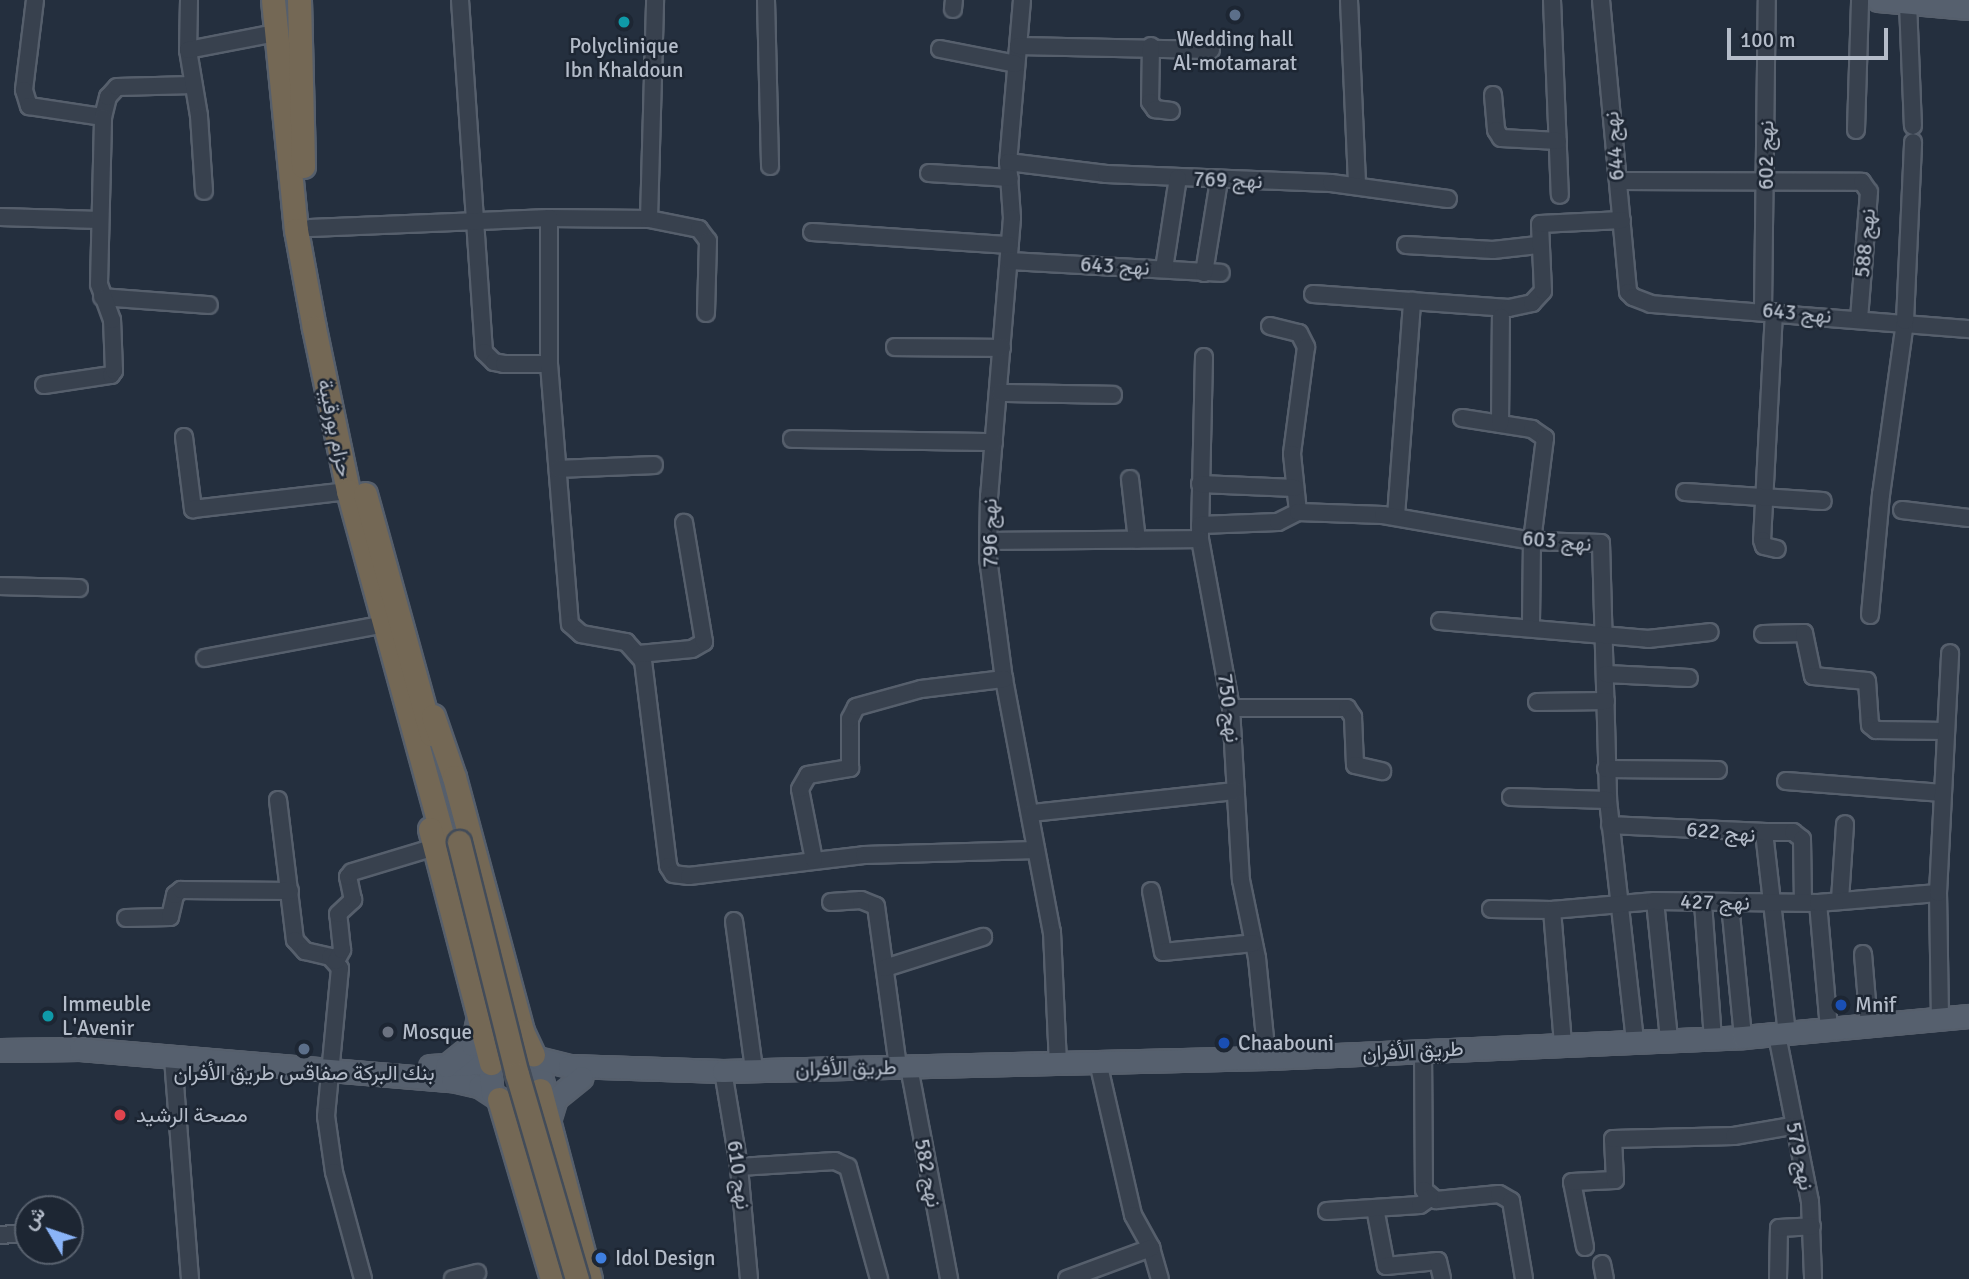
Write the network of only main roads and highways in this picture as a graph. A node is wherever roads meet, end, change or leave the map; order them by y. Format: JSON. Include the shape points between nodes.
{"nodes":[{"id":1,"x":263,"y":0,"type":"edge"},
{"id":2,"x":274,"y":0,"type":"edge"},
{"id":3,"x":287,"y":0,"type":"edge"},
{"id":4,"x":299,"y":0,"type":"edge"},
{"id":5,"x":1878,"y":0,"type":"edge"},
{"id":6,"x":1962,"y":5,"type":"edge"},
{"id":7,"x":286,"y":68,"type":"junction"},
{"id":8,"x":296,"y":169,"type":"junction"},
{"id":9,"x":394,"y":635,"type":"junction"},
{"id":10,"x":446,"y":845,"type":"junction"},
{"id":11,"x":1969,"y":1016,"type":"edge"},
{"id":12,"x":478,"y":1017,"type":"junction"},
{"id":13,"x":0,"y":1051,"type":"edge"},
{"id":14,"x":535,"y":1056,"type":"junction"},
{"id":15,"x":491,"y":1063,"type":"junction"},
{"id":16,"x":446,"y":1066,"type":"junction"},
{"id":17,"x":646,"y":1069,"type":"junction"},
{"id":18,"x":331,"y":1070,"type":"junction"},
{"id":19,"x":582,"y":1077,"type":"junction"},
{"id":20,"x":540,"y":1089,"type":"junction"},
{"id":21,"x":495,"y":1096,"type":"junction"},
{"id":22,"x":548,"y":1124,"type":"junction"},
{"id":23,"x":552,"y":1279,"type":"edge"},
{"id":24,"x":562,"y":1279,"type":"edge"},
{"id":25,"x":576,"y":1279,"type":"edge"},
{"id":26,"x":590,"y":1279,"type":"edge"}],
"edges":[{"from":1,"to":8,"type":"highway","via":[[267,71]]},
{"from":2,"to":7,"type":"highway","name":"حزام بورقيبة"},
{"from":3,"to":7,"type":"highway","name":"حزام بورقيبة"},
{"from":4,"to":8,"type":"highway"},
{"from":5,"to":6,"type":"main road"},
{"from":7,"to":8,"type":"highway","name":"حزام بورقيبة"},
{"from":8,"to":9,"type":"highway","name":"حزام بورقيبة"},
{"from":8,"to":9,"type":"highway","name":"حزام بورقيبة","via":[[296,230],[348,491]]},
{"from":9,"to":10,"type":"highway","name":"حزام بورقيبة"},
{"from":9,"to":14,"type":"highway","via":[[454,777],[522,1031]]},
{"from":10,"to":12,"type":"highway"},
{"from":10,"to":24,"type":"highway","via":[[472,959]]},
{"from":10,"to":25,"type":"highway","bridge":true},
{"from":11,"to":17,"type":"main road","name":"طريق الأفران","via":[[1743,1037],[1267,1058]]},
{"from":12,"to":15,"type":"highway"},
{"from":12,"to":16,"type":"main road","via":[[472,1045]]},
{"from":13,"to":18,"type":"main road","via":[[80,1049]]},
{"from":14,"to":15,"type":"main road","via":[[511,1049]]},
{"from":14,"to":17,"type":"main road","name":"طريق الأفران","via":[[569,1066]]},
{"from":14,"to":20,"type":"main road","via":[[544,1075]]},
{"from":15,"to":16,"type":"main road"},
{"from":15,"to":21,"type":"main road","via":[[487,1076]]},
{"from":16,"to":18,"type":"main road"},
{"from":17,"to":19,"type":"main road","name":"طريق الأفران"},
{"from":18,"to":21,"type":"main road","via":[[469,1083]]},
{"from":19,"to":20,"type":"main road","name":"طريق الأفران"},
{"from":19,"to":22,"type":"main road","via":[[556,1097]]},
{"from":20,"to":21,"type":"main road","via":[[525,1103]]},
{"from":20,"to":22,"type":"highway"},
{"from":21,"to":23,"type":"highway"},
{"from":22,"to":26,"type":"highway"}]}
